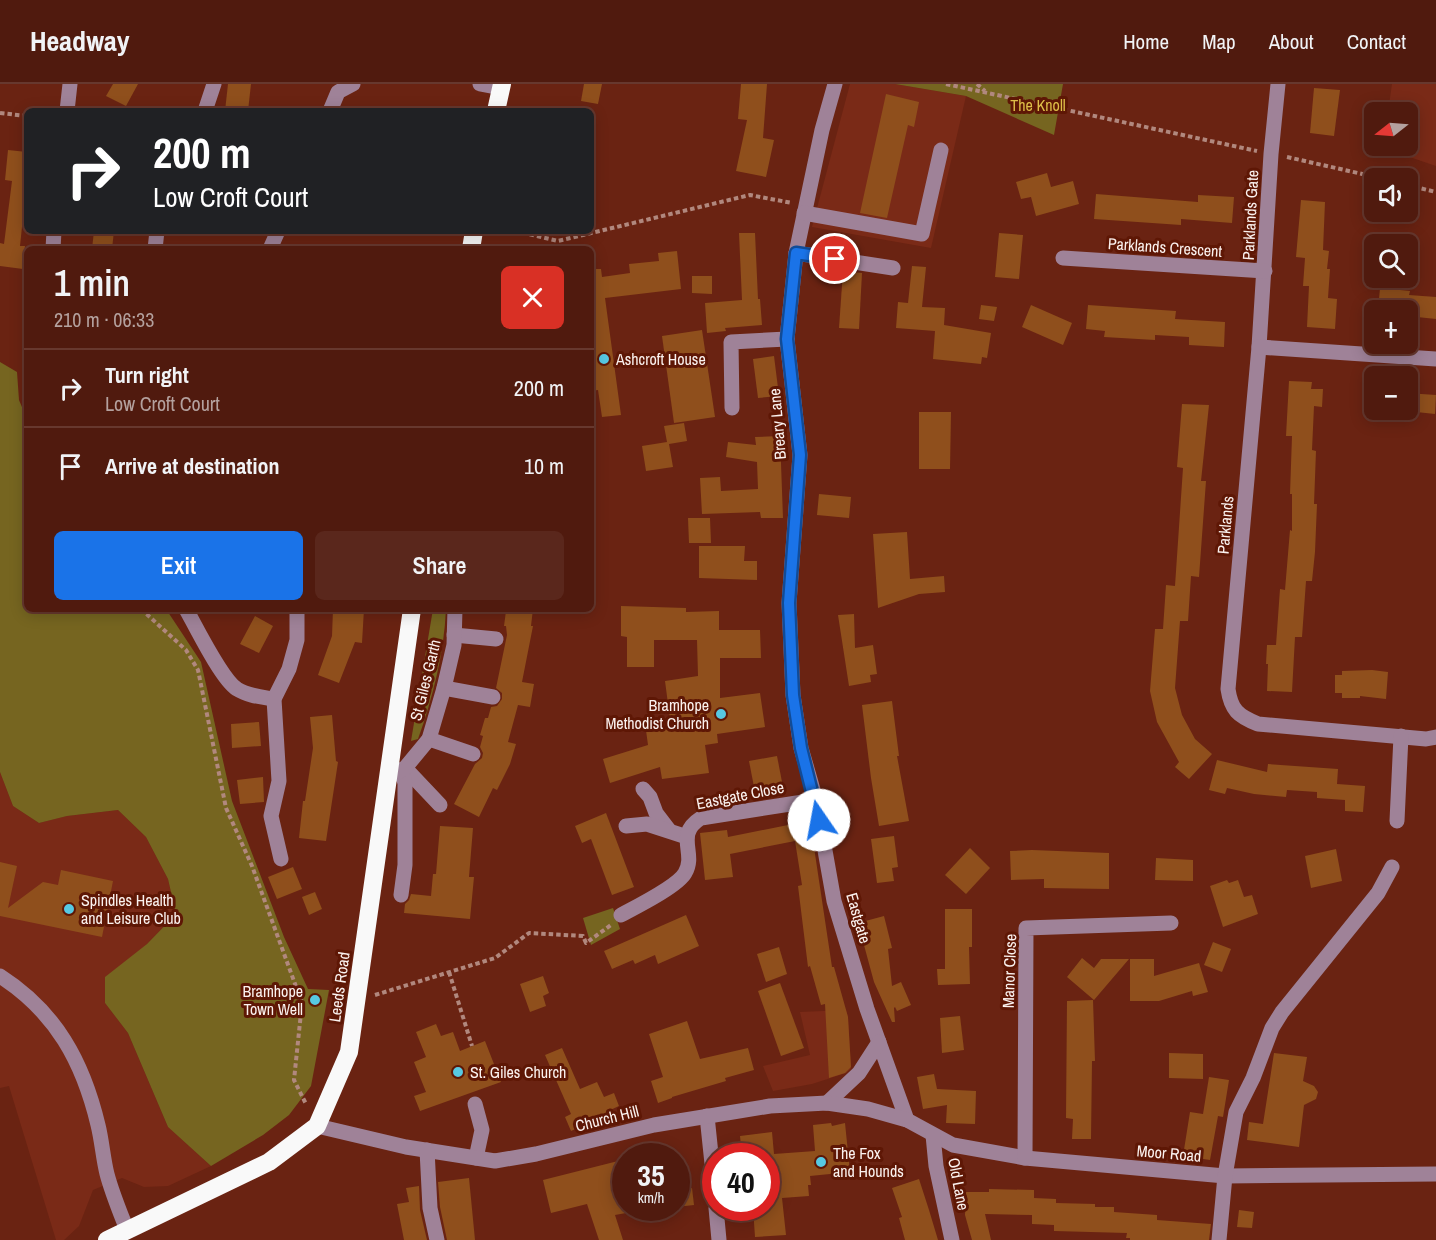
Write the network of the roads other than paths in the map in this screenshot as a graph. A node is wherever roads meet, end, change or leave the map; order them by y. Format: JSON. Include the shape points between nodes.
{"nodes":[{"id":1,"x":70,"y":84,"type":"edge"},
{"id":2,"x":214,"y":84,"type":"edge"},
{"id":3,"x":353,"y":84,"type":"edge"},
{"id":4,"x":480,"y":84,"type":"edge"},
{"id":5,"x":835,"y":84,"type":"edge"},
{"id":6,"x":1278,"y":84,"type":"edge"},
{"id":7,"x":501,"y":86,"type":"edge"},
{"id":8,"x":67,"y":108,"type":"edge"},
{"id":9,"x":206,"y":108,"type":"edge"},
{"id":10,"x":331,"y":108,"type":"edge"},
{"id":11,"x":497,"y":108,"type":"edge"},
{"id":12,"x":941,"y":150,"type":"dead end"},
{"id":13,"x":805,"y":209,"type":"junction"},
{"id":14,"x":796,"y":253,"type":"junction"},
{"id":15,"x":1063,"y":258,"type":"dead end"},
{"id":16,"x":893,"y":268,"type":"dead end"},
{"id":17,"x":1265,"y":271,"type":"junction"},
{"id":18,"x":787,"y":339,"type":"junction"},
{"id":19,"x":1259,"y":347,"type":"junction"},
{"id":20,"x":1436,"y":359,"type":"edge"},
{"id":21,"x":732,"y":408,"type":"dead end"},
{"id":22,"x":188,"y":612,"type":"edge"},
{"id":23,"x":297,"y":612,"type":"dead end"},
{"id":24,"x":412,"y":612,"type":"edge"},
{"id":25,"x":455,"y":612,"type":"edge"},
{"id":26,"x":454,"y":635,"type":"junction"},
{"id":27,"x":496,"y":639,"type":"dead end"},
{"id":28,"x":444,"y":688,"type":"junction"},
{"id":29,"x":493,"y":697,"type":"dead end"},
{"id":30,"x":274,"y":699,"type":"junction"},
{"id":31,"x":1401,"y":736,"type":"junction"},
{"id":32,"x":1436,"y":737,"type":"edge"},
{"id":33,"x":429,"y":739,"type":"junction"},
{"id":34,"x":472,"y":754,"type":"dead end"},
{"id":35,"x":398,"y":772,"type":"junction"},
{"id":36,"x":643,"y":789,"type":"dead end"},
{"id":37,"x":816,"y":800,"type":"junction"},
{"id":38,"x":440,"y":804,"type":"dead end"},
{"id":39,"x":1396,"y":821,"type":"dead end"},
{"id":40,"x":626,"y":826,"type":"dead end"},
{"id":41,"x":669,"y":830,"type":"junction"},
{"id":42,"x":687,"y":837,"type":"junction"},
{"id":43,"x":281,"y":859,"type":"dead end"},
{"id":44,"x":1392,"y":867,"type":"dead end"},
{"id":45,"x":401,"y":895,"type":"dead end"},
{"id":46,"x":621,"y":915,"type":"road end"},
{"id":47,"x":1171,"y":923,"type":"dead end"},
{"id":48,"x":0,"y":976,"type":"edge"},
{"id":49,"x":879,"y":1042,"type":"junction"},
{"id":50,"x":827,"y":1103,"type":"junction"},
{"id":51,"x":475,"y":1104,"type":"dead end"},
{"id":52,"x":707,"y":1116,"type":"junction"},
{"id":53,"x":907,"y":1120,"type":"junction"},
{"id":54,"x":317,"y":1126,"type":"junction"},
{"id":55,"x":933,"y":1136,"type":"junction"},
{"id":56,"x":710,"y":1143,"type":"edge"},
{"id":57,"x":428,"y":1150,"type":"junction"},
{"id":58,"x":476,"y":1158,"type":"junction"},
{"id":59,"x":1025,"y":1158,"type":"junction"},
{"id":60,"x":1436,"y":1174,"type":"edge"},
{"id":61,"x":1225,"y":1176,"type":"junction"},
{"id":62,"x":717,"y":1221,"type":"edge"},
{"id":63,"x":127,"y":1230,"type":"junction"},
{"id":64,"x":107,"y":1240,"type":"edge"},
{"id":65,"x":437,"y":1240,"type":"edge"},
{"id":66,"x":719,"y":1240,"type":"edge"},
{"id":67,"x":952,"y":1240,"type":"edge"},
{"id":68,"x":1219,"y":1240,"type":"edge"}],
"edges":[{"from":1,"to":8,"type":"street"},
{"from":2,"to":9,"type":"street"},
{"from":3,"to":10,"type":"street","via":[[338,92]]},
{"from":4,"to":7,"type":"street"},
{"from":5,"to":13,"type":"street","name":"Breary Lane"},
{"from":6,"to":17,"type":"street","name":"Parklands Gate"},
{"from":7,"to":11,"type":"highway"},
{"from":12,"to":13,"type":"street","via":[[922,234]]},
{"from":13,"to":14,"type":"street","name":"Breary Lane"},
{"from":14,"to":16,"type":"street"},
{"from":14,"to":18,"type":"street","name":"Breary Lane"},
{"from":15,"to":17,"type":"street","name":"Parklands Crescent"},
{"from":17,"to":19,"type":"street","name":"Parklands Gate"},
{"from":18,"to":21,"type":"street","via":[[731,342]]},
{"from":18,"to":37,"type":"street","name":"Breary Lane","via":[[800,455],[789,603],[793,695],[801,748]]},
{"from":19,"to":20,"type":"street"},
{"from":19,"to":31,"type":"street","name":"Parklands","via":[[1228,689],[1230,705],[1242,718],[1258,724]]},
{"from":22,"to":30,"type":"street","via":[[226,678],[249,694]]},
{"from":23,"to":30,"type":"street","via":[[297,640],[289,669]]},
{"from":24,"to":35,"type":"highway","name":"Leeds Road"},
{"from":25,"to":26,"type":"street","name":"St Giles Garth"},
{"from":26,"to":27,"type":"street"},
{"from":26,"to":28,"type":"street","name":"St Giles Garth"},
{"from":28,"to":29,"type":"street"},
{"from":28,"to":33,"type":"street","name":"St Giles Garth"},
{"from":30,"to":43,"type":"street","via":[[279,781],[271,816]]},
{"from":31,"to":32,"type":"street","name":"Parklands"},
{"from":31,"to":39,"type":"street"},
{"from":33,"to":34,"type":"street"},
{"from":33,"to":35,"type":"street","name":"St Giles Garth"},
{"from":35,"to":38,"type":"street"},
{"from":35,"to":45,"type":"street","via":[[405,783]]},
{"from":35,"to":54,"type":"highway","name":"Leeds Road","via":[[349,1052]]},
{"from":36,"to":41,"type":"street"},
{"from":37,"to":42,"type":"street","name":"Eastgate Close","via":[[701,818],[691,824]]},
{"from":37,"to":49,"type":"street","name":"Eastgate","via":[[834,901]]},
{"from":40,"to":41,"type":"street","via":[[647,824]]},
{"from":41,"to":42,"type":"street"},
{"from":42,"to":46,"type":"street","via":[[685,874],[675,884]]},
{"from":44,"to":61,"type":"street","via":[[1378,893],[1272,1028],[1236,1112]]},
{"from":47,"to":59,"type":"street","name":"Manor Close","via":[[1026,928]]},
{"from":48,"to":63,"type":"street","via":[[30,999],[75,1057],[85,1078],[108,1176]]},
{"from":49,"to":50,"type":"street","via":[[859,1073]]},
{"from":49,"to":53,"type":"street","name":"Eastgate"},
{"from":50,"to":52,"type":"street","name":"Church Hill","via":[[770,1106]]},
{"from":50,"to":53,"type":"street","name":"Church Hill"},
{"from":51,"to":58,"type":"street","via":[[482,1130]]},
{"from":52,"to":56,"type":"street"},
{"from":52,"to":58,"type":"street","name":"Church Hill","via":[[536,1154],[495,1161]]},
{"from":53,"to":55,"type":"street","name":"Moor Road"},
{"from":54,"to":57,"type":"street","name":"Church Hill"},
{"from":54,"to":63,"type":"highway","name":"Leeds Road","via":[[269,1162]]},
{"from":55,"to":59,"type":"street","name":"Moor Road","via":[[953,1145]]},
{"from":55,"to":67,"type":"street","name":"Old Lane"},
{"from":57,"to":58,"type":"street","name":"Church Hill"},
{"from":57,"to":65,"type":"street","via":[[430,1208]]},
{"from":59,"to":61,"type":"street","name":"Moor Road"},
{"from":60,"to":61,"type":"street","name":"Moor Road"},
{"from":61,"to":68,"type":"street"},
{"from":62,"to":66,"type":"street"},
{"from":63,"to":64,"type":"highway","name":"Leeds Road"}]}
